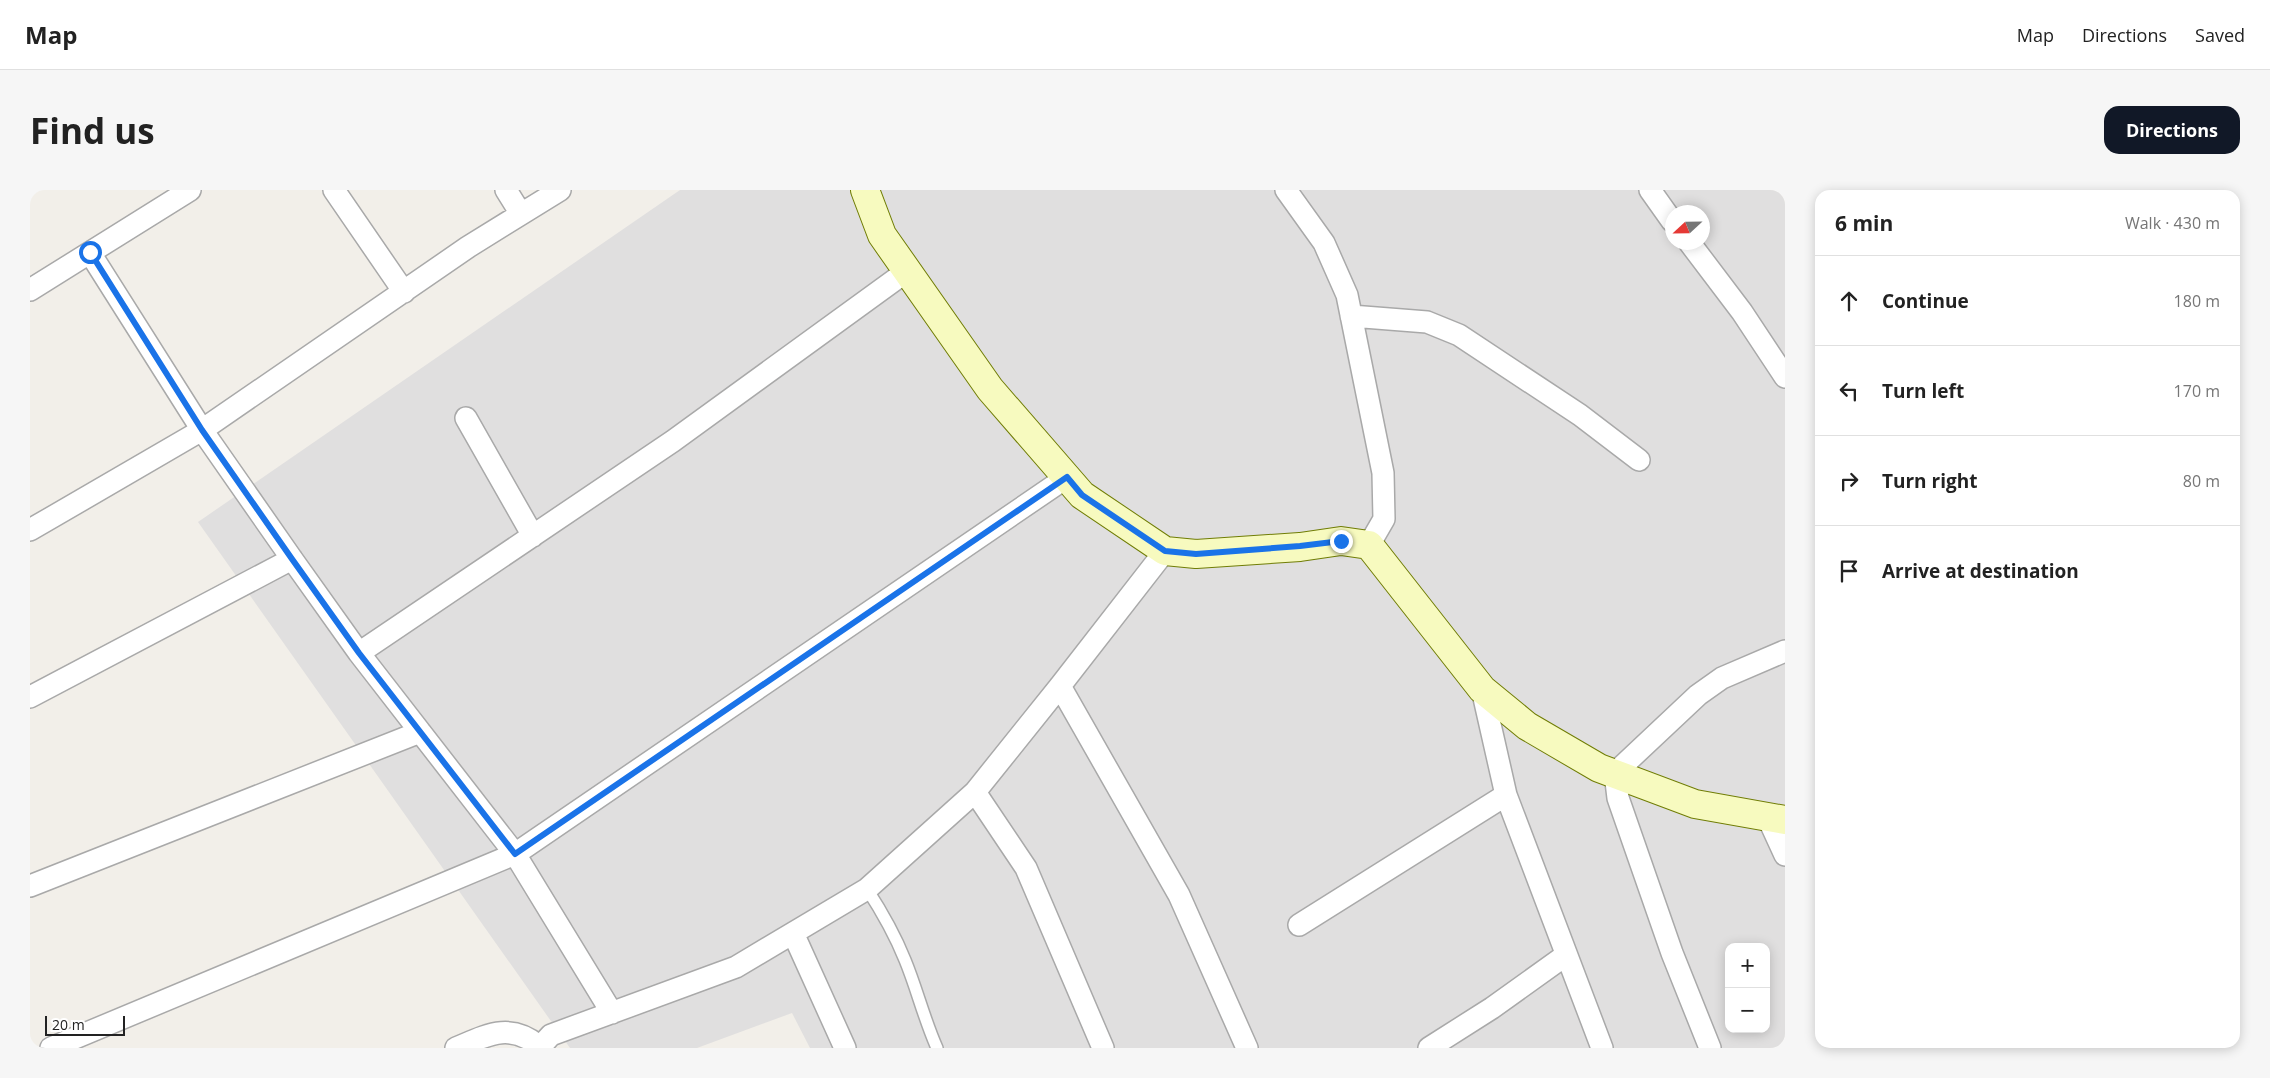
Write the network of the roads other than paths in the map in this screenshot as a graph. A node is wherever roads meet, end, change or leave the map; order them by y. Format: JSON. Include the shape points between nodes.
{"nodes":[{"id":1,"x":190,"y":190,"type":"edge"},
{"id":2,"x":334,"y":190,"type":"edge"},
{"id":3,"x":506,"y":190,"type":"edge"},
{"id":4,"x":560,"y":190,"type":"edge"},
{"id":5,"x":865,"y":190,"type":"edge"},
{"id":6,"x":1286,"y":190,"type":"edge"},
{"id":7,"x":1650,"y":190,"type":"edge"},
{"id":8,"x":168,"y":196,"type":"edge"},
{"id":9,"x":1665,"y":211,"type":"edge"},
{"id":10,"x":521,"y":214,"type":"junction"},
{"id":11,"x":1695,"y":250,"type":"edge"},
{"id":12,"x":90,"y":252,"type":"junction"},
{"id":13,"x":907,"y":271,"type":"junction"},
{"id":14,"x":30,"y":290,"type":"edge"},
{"id":15,"x":404,"y":292,"type":"junction"},
{"id":16,"x":1351,"y":316,"type":"junction"},
{"id":17,"x":1785,"y":377,"type":"edge"},
{"id":18,"x":466,"y":418,"type":"dead end"},
{"id":19,"x":202,"y":430,"type":"junction"},
{"id":20,"x":1639,"y":460,"type":"dead end"},
{"id":21,"x":1067,"y":477,"type":"junction"},
{"id":22,"x":30,"y":530,"type":"edge"},
{"id":23,"x":533,"y":536,"type":"junction"},
{"id":24,"x":1369,"y":545,"type":"junction"},
{"id":25,"x":1165,"y":551,"type":"junction"},
{"id":26,"x":292,"y":559,"type":"junction"},
{"id":27,"x":1785,"y":651,"type":"edge"},
{"id":28,"x":359,"y":653,"type":"junction"},
{"id":29,"x":1060,"y":686,"type":"junction"},
{"id":30,"x":1482,"y":689,"type":"junction"},
{"id":31,"x":30,"y":697,"type":"edge"},
{"id":32,"x":420,"y":732,"type":"junction"},
{"id":33,"x":1615,"y":773,"type":"junction"},
{"id":34,"x":975,"y":792,"type":"junction"},
{"id":35,"x":1506,"y":795,"type":"junction"},
{"id":36,"x":1777,"y":819,"type":"edge"},
{"id":37,"x":515,"y":854,"type":"junction"},
{"id":38,"x":1785,"y":855,"type":"edge"},
{"id":39,"x":30,"y":886,"type":"edge"},
{"id":40,"x":867,"y":889,"type":"junction"},
{"id":41,"x":1300,"y":925,"type":"dead end"},
{"id":42,"x":793,"y":933,"type":"junction"},
{"id":43,"x":1566,"y":955,"type":"junction"},
{"id":44,"x":612,"y":1013,"type":"junction"},
{"id":45,"x":539,"y":1047,"type":"edge"},
{"id":46,"x":51,"y":1048,"type":"edge"},
{"id":47,"x":456,"y":1048,"type":"edge"},
{"id":48,"x":845,"y":1048,"type":"edge"},
{"id":49,"x":937,"y":1048,"type":"edge"},
{"id":50,"x":1103,"y":1048,"type":"edge"},
{"id":51,"x":1247,"y":1048,"type":"edge"},
{"id":52,"x":1429,"y":1048,"type":"edge"},
{"id":53,"x":1602,"y":1048,"type":"edge"},
{"id":54,"x":1710,"y":1048,"type":"edge"}],
"edges":[{"from":1,"to":8,"type":"street"},
{"from":2,"to":15,"type":"street"},
{"from":3,"to":10,"type":"street"},
{"from":4,"to":10,"type":"street"},
{"from":5,"to":13,"type":"main road","via":[[882,235]]},
{"from":6,"to":16,"type":"street","via":[[1324,243],[1347,294]]},
{"from":7,"to":9,"type":"street"},
{"from":8,"to":12,"type":"street"},
{"from":10,"to":15,"type":"street"},
{"from":11,"to":17,"type":"street"},
{"from":12,"to":14,"type":"street"},
{"from":12,"to":19,"type":"street"},
{"from":13,"to":21,"type":"main road","via":[[990,389]]},
{"from":13,"to":23,"type":"street","via":[[673,441]]},
{"from":15,"to":19,"type":"street"},
{"from":16,"to":20,"type":"street","via":[[1427,322],[1459,335],[1580,414]]},
{"from":16,"to":24,"type":"street","via":[[1383,473],[1384,519]]},
{"from":18,"to":23,"type":"street"},
{"from":19,"to":22,"type":"street"},
{"from":19,"to":26,"type":"street"},
{"from":21,"to":25,"type":"main road","via":[[1082,495]]},
{"from":21,"to":37,"type":"street"},
{"from":23,"to":28,"type":"street"},
{"from":24,"to":25,"type":"main road","via":[[1341,541],[1196,554]]},
{"from":24,"to":30,"type":"main road"},
{"from":25,"to":29,"type":"street"},
{"from":26,"to":28,"type":"street"},
{"from":26,"to":31,"type":"street"},
{"from":27,"to":33,"type":"street","via":[[1722,678],[1698,695]]},
{"from":28,"to":32,"type":"street"},
{"from":29,"to":34,"type":"street"},
{"from":29,"to":51,"type":"street","via":[[1179,894]]},
{"from":30,"to":33,"type":"main road","via":[[1527,726],[1599,768]]},
{"from":30,"to":35,"type":"street"},
{"from":32,"to":37,"type":"street"},
{"from":32,"to":39,"type":"street"},
{"from":33,"to":36,"type":"main road","via":[[1695,804]]},
{"from":33,"to":54,"type":"street","via":[[1618,798],[1672,953]]},
{"from":34,"to":40,"type":"street"},
{"from":34,"to":50,"type":"street","via":[[1026,868]]},
{"from":35,"to":41,"type":"street"},
{"from":35,"to":43,"type":"street"},
{"from":36,"to":38,"type":"street"},
{"from":37,"to":44,"type":"street"},
{"from":37,"to":46,"type":"street"},
{"from":40,"to":42,"type":"street"},
{"from":40,"to":49,"type":"lane","via":[[887,918]]},
{"from":42,"to":44,"type":"street","via":[[736,967]]},
{"from":42,"to":48,"type":"street"},
{"from":43,"to":52,"type":"street"},
{"from":43,"to":53,"type":"street"},
{"from":44,"to":45,"type":"street","via":[[551,1035]]},
{"from":45,"to":47,"type":"street","via":[[526,1035],[506,1032],[485,1036]]}]}
